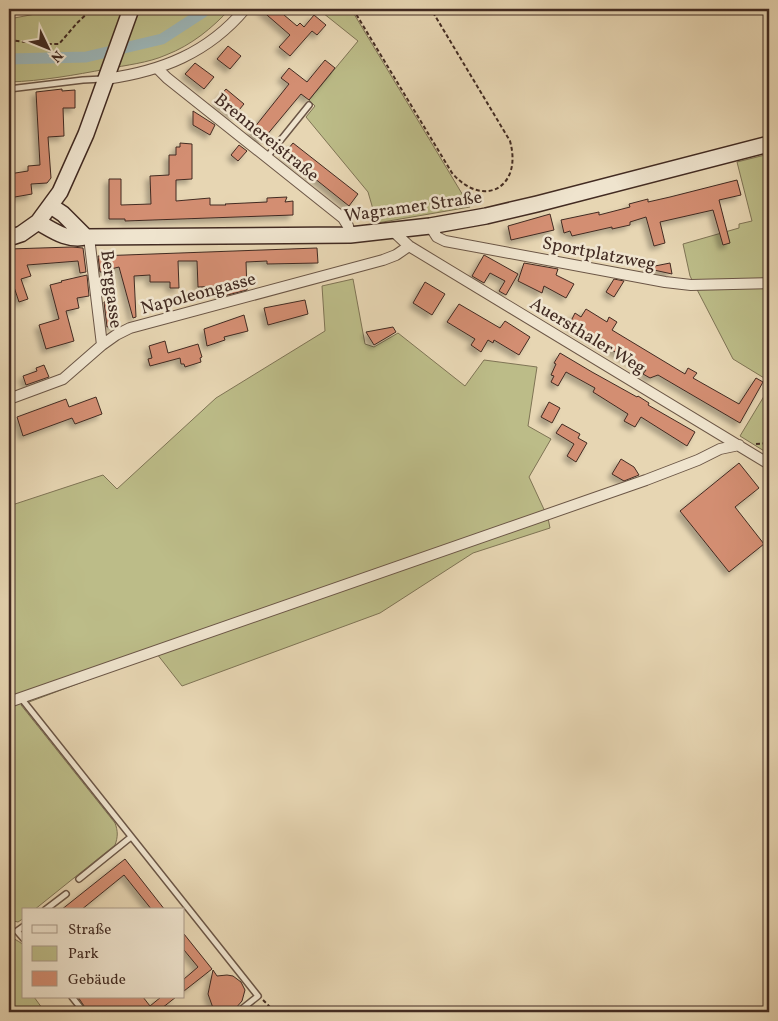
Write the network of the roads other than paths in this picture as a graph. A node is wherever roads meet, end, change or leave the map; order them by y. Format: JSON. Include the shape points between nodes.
{"nodes":[{"id":1,"x":131,"y":9,"type":"edge"},
{"id":2,"x":245,"y":9,"type":"edge"},
{"id":3,"x":158,"y":69,"type":"junction"},
{"id":4,"x":109,"y":72,"type":"junction"},
{"id":5,"x":9,"y":89,"type":"edge"},
{"id":6,"x":309,"y":105,"type":"dead end"},
{"id":7,"x":769,"y":144,"type":"edge"},
{"id":8,"x":267,"y":158,"type":"junction"},
{"id":9,"x":51,"y":206,"type":"junction"},
{"id":10,"x":38,"y":222,"type":"junction"},
{"id":11,"x":430,"y":226,"type":"junction"},
{"id":12,"x":393,"y":231,"type":"junction"},
{"id":13,"x":350,"y":235,"type":"junction"},
{"id":14,"x":87,"y":237,"type":"junction"},
{"id":15,"x":9,"y":238,"type":"edge"},
{"id":16,"x":409,"y":246,"type":"junction"},
{"id":17,"x":769,"y":284,"type":"edge"},
{"id":18,"x":102,"y":345,"type":"junction"},
{"id":19,"x":9,"y":400,"type":"edge"},
{"id":20,"x":739,"y":445,"type":"junction"},
{"id":21,"x":769,"y":464,"type":"edge"},
{"id":22,"x":20,"y":698,"type":"junction"},
{"id":23,"x":9,"y":702,"type":"edge"},
{"id":24,"x":131,"y":837,"type":"junction"},
{"id":25,"x":79,"y":880,"type":"dead end"},
{"id":26,"x":66,"y":894,"type":"dead end"},
{"id":27,"x":48,"y":908,"type":"edge"},
{"id":28,"x":22,"y":927,"type":"edge"},
{"id":29,"x":22,"y":937,"type":"edge"},
{"id":30,"x":73,"y":998,"type":"edge"},
{"id":31,"x":84,"y":1012,"type":"edge"},
{"id":32,"x":238,"y":1012,"type":"edge"}],
"edges":[{"from":1,"to":4,"type":"main road"},
{"from":2,"to":3,"type":"street","via":[[200,49]]},
{"from":3,"to":4,"type":"street"},
{"from":3,"to":8,"type":"street","name":"Brennereistraße"},
{"from":4,"to":5,"type":"lane","via":[[83,80]]},
{"from":4,"to":9,"type":"main road","via":[[76,159]]},
{"from":6,"to":8,"type":"lane"},
{"from":7,"to":11,"type":"main road","name":"Wagramer Straße","via":[[528,206]]},
{"from":8,"to":13,"type":"street","name":"Brennereistraße","via":[[343,218]]},
{"from":9,"to":10,"type":"main road"},
{"from":9,"to":14,"type":"main road"},
{"from":10,"to":14,"type":"main road","name":"Wagramer Straße","via":[[68,238]]},
{"from":10,"to":15,"type":"main road","via":[[29,230]]},
{"from":11,"to":12,"type":"main road","name":"Wagramer Straße"},
{"from":11,"to":17,"type":"street","name":"Sportplatzweg","via":[[445,241],[665,282]]},
{"from":12,"to":13,"type":"main road","name":"Wagramer Straße"},
{"from":12,"to":16,"type":"street","name":"Auersthaler Weg"},
{"from":13,"to":14,"type":"main road","name":"Wagramer Straße"},
{"from":14,"to":18,"type":"street","name":"Berggasse"},
{"from":16,"to":18,"type":"street","name":"Napoleongasse","via":[[383,260],[139,326],[116,335]]},
{"from":16,"to":20,"type":"street","name":"Auersthaler Weg"},
{"from":18,"to":19,"type":"street","name":"Napoleongasse","via":[[63,379]]},
{"from":20,"to":21,"type":"street","name":"Auersthaler Weg"},
{"from":20,"to":22,"type":"street","via":[[720,449],[646,480]]},
{"from":22,"to":23,"type":"street"},
{"from":22,"to":24,"type":"lane"},
{"from":24,"to":25,"type":"lane"},
{"from":24,"to":32,"type":"lane","via":[[258,996]]},
{"from":26,"to":27,"type":"lane"},
{"from":28,"to":29,"type":"lane","via":[[17,931]]},
{"from":30,"to":31,"type":"lane"}]}
